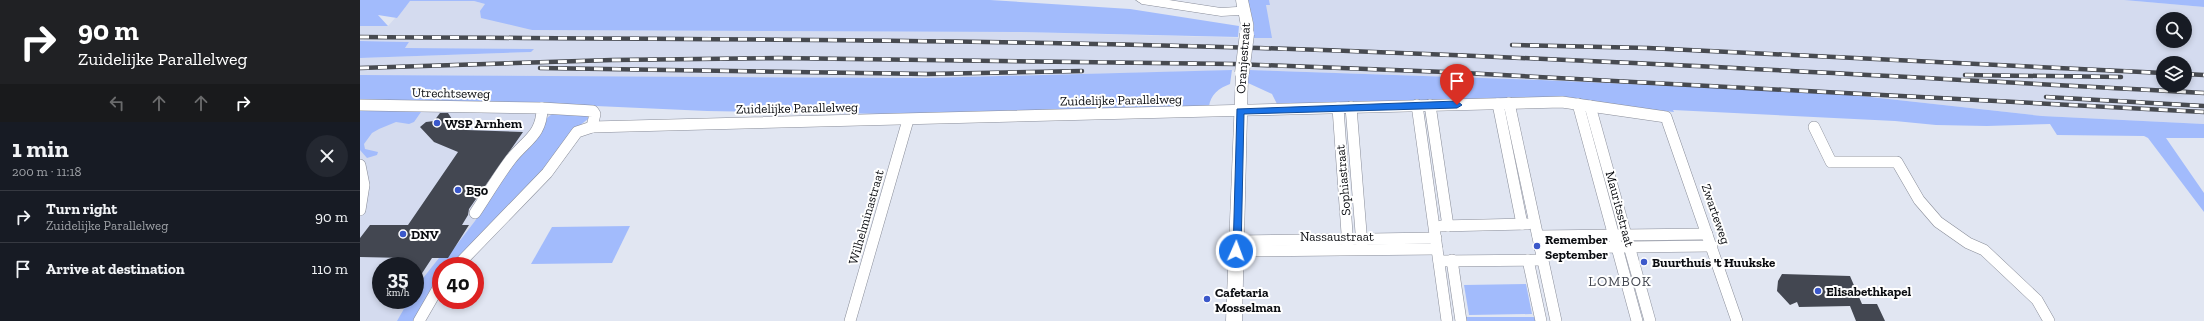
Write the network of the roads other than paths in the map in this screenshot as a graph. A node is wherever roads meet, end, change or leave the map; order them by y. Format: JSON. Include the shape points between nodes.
{"nodes":[{"id":1,"x":1142,"y":0,"type":"edge"},
{"id":2,"x":1217,"y":0,"type":"edge"},
{"id":3,"x":1244,"y":5,"type":"edge"},
{"id":4,"x":1221,"y":12,"type":"junction"},
{"id":5,"x":1503,"y":104,"type":"junction"},
{"id":6,"x":1578,"y":104,"type":"junction"},
{"id":7,"x":360,"y":105,"type":"edge"},
{"id":8,"x":1418,"y":105,"type":"junction"},
{"id":9,"x":1430,"y":105,"type":"junction"},
{"id":10,"x":1590,"y":106,"type":"junction"},
{"id":11,"x":1351,"y":107,"type":"junction"},
{"id":12,"x":542,"y":108,"type":"junction"},
{"id":13,"x":1338,"y":108,"type":"junction"},
{"id":14,"x":1240,"y":111,"type":"junction"},
{"id":15,"x":1666,"y":117,"type":"joint"},
{"id":16,"x":908,"y":120,"type":"junction"},
{"id":17,"x":592,"y":127,"type":"junction"},
{"id":18,"x":1814,"y":127,"type":"dead end"},
{"id":19,"x":360,"y":165,"type":"edge"},
{"id":20,"x":360,"y":210,"type":"edge"},
{"id":21,"x":475,"y":213,"type":"dead end"},
{"id":22,"x":1522,"y":224,"type":"junction"},
{"id":23,"x":1535,"y":224,"type":"junction"},
{"id":24,"x":1448,"y":226,"type":"junction"},
{"id":25,"x":1626,"y":234,"type":"junction"},
{"id":26,"x":1707,"y":234,"type":"junction"},
{"id":27,"x":1612,"y":235,"type":"junction"},
{"id":28,"x":1538,"y":236,"type":"junction"},
{"id":29,"x":1437,"y":243,"type":"junction"},
{"id":30,"x":1348,"y":244,"type":"junction"},
{"id":31,"x":1362,"y":244,"type":"junction"},
{"id":32,"x":1236,"y":246,"type":"junction"},
{"id":33,"x":1712,"y":246,"type":"junction"},
{"id":34,"x":1630,"y":247,"type":"junction"},
{"id":35,"x":1616,"y":248,"type":"junction"},
{"id":36,"x":1541,"y":254,"type":"junction"},
{"id":37,"x":466,"y":257,"type":"edge"},
{"id":38,"x":1452,"y":260,"type":"junction"},
{"id":39,"x":1528,"y":260,"type":"junction"},
{"id":40,"x":432,"y":299,"type":"edge"},
{"id":41,"x":419,"y":321,"type":"edge"},
{"id":42,"x":850,"y":321,"type":"edge"},
{"id":43,"x":1234,"y":321,"type":"edge"},
{"id":44,"x":1447,"y":321,"type":"edge"},
{"id":45,"x":1461,"y":321,"type":"edge"},
{"id":46,"x":1541,"y":321,"type":"edge"},
{"id":47,"x":1556,"y":321,"type":"edge"},
{"id":48,"x":1637,"y":321,"type":"edge"},
{"id":49,"x":1650,"y":321,"type":"edge"},
{"id":50,"x":1737,"y":321,"type":"edge"},
{"id":51,"x":2049,"y":321,"type":"edge"}],
"edges":[{"from":1,"to":4,"type":"street"},
{"from":2,"to":4,"type":"street"},
{"from":3,"to":4,"type":"street"},
{"from":3,"to":14,"type":"street","name":"Oranjestraat","bridge":true,"via":[[1247,34]]},
{"from":5,"to":6,"type":"street","name":"Zuidelijke Parallelweg"},
{"from":5,"to":9,"type":"street","name":"Zuidelijke Parallelweg"},
{"from":5,"to":22,"type":"street"},
{"from":5,"to":23,"type":"street"},
{"from":6,"to":10,"type":"street","name":"Zuidelijke Parallelweg"},
{"from":6,"to":27,"type":"street","name":"Mauritsstraat"},
{"from":7,"to":12,"type":"street","name":"Utrechtseweg"},
{"from":8,"to":9,"type":"street","name":"Zuidelijke Parallelweg"},
{"from":8,"to":11,"type":"street","name":"Zuidelijke Parallelweg"},
{"from":8,"to":29,"type":"street"},
{"from":9,"to":24,"type":"street"},
{"from":10,"to":15,"type":"street","name":"Zuidelijke Parallelweg"},
{"from":10,"to":25,"type":"street","name":"Mauritsstraat"},
{"from":11,"to":13,"type":"street","name":"Zuidelijke Parallelweg"},
{"from":11,"to":31,"type":"street","name":"Sophiastraat"},
{"from":12,"to":17,"type":"street","name":"Utrechtseweg","via":[[594,111]]},
{"from":12,"to":21,"type":"street","via":[[542,119],[534,136],[512,158]]},
{"from":13,"to":14,"type":"street","name":"Zuidelijke Parallelweg"},
{"from":13,"to":30,"type":"street","name":"Sophiastraat"},
{"from":14,"to":16,"type":"street","name":"Zuidelijke Parallelweg"},
{"from":14,"to":32,"type":"street","name":"Oranjestraat"},
{"from":15,"to":26,"type":"street","name":"Zwarteweg"},
{"from":16,"to":17,"type":"street","name":"Zuidelijke Parallelweg"},
{"from":16,"to":42,"type":"street","name":"Wilhelminastraat"},
{"from":17,"to":37,"type":"street","name":"Zuidelijke Parallelweg","via":[[580,130],[576,134],[547,173]]},
{"from":18,"to":51,"type":"street","via":[[1831,162],[1897,162],[1919,200],[1938,222],[1968,243],[1984,250],[2037,300]]},
{"from":19,"to":20,"type":"street","via":[[364,185]]},
{"from":22,"to":23,"type":"street","name":"Nassaustraat"},
{"from":22,"to":24,"type":"street","name":"Nassaustraat"},
{"from":23,"to":28,"type":"street"},
{"from":24,"to":29,"type":"street","name":"Nassaustraat"},
{"from":25,"to":26,"type":"street"},
{"from":25,"to":27,"type":"street"},
{"from":25,"to":34,"type":"street","name":"Mauritsstraat"},
{"from":26,"to":33,"type":"street","name":"Zwarteweg"},
{"from":27,"to":28,"type":"street"},
{"from":27,"to":35,"type":"street","name":"Mauritsstraat"},
{"from":28,"to":36,"type":"street"},
{"from":29,"to":31,"type":"street","name":"Nassaustraat"},
{"from":29,"to":38,"type":"street","name":"Nassaustraat"},
{"from":29,"to":44,"type":"street"},
{"from":30,"to":31,"type":"street","name":"Nassaustraat"},
{"from":30,"to":32,"type":"street","name":"Nassaustraat"},
{"from":32,"to":43,"type":"street","name":"Oranjestraat"},
{"from":33,"to":34,"type":"street","name":"Nassaustraat"},
{"from":33,"to":50,"type":"street","name":"Zwarteweg"},
{"from":34,"to":35,"type":"street","name":"Nassaustraat"},
{"from":34,"to":49,"type":"street","name":"Mauritsstraat"},
{"from":35,"to":36,"type":"street","name":"Nassaustraat"},
{"from":35,"to":48,"type":"street","name":"Mauritsstraat"},
{"from":36,"to":39,"type":"street","name":"Nassaustraat"},
{"from":36,"to":47,"type":"street"},
{"from":38,"to":39,"type":"street","name":"Nassaustraat"},
{"from":38,"to":45,"type":"street"},
{"from":39,"to":46,"type":"street"},
{"from":40,"to":41,"type":"street"}]}
